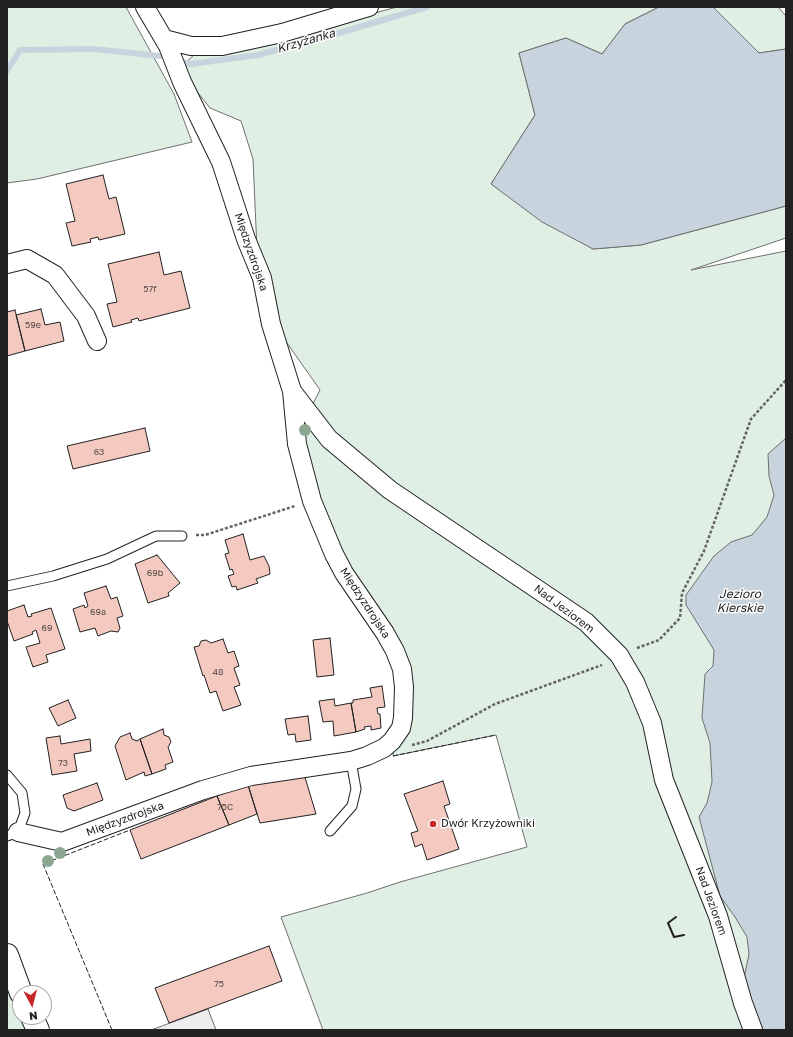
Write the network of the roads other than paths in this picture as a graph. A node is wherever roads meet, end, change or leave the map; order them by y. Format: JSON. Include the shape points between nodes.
{"nodes":[{"id":1,"x":145,"y":7,"type":"edge"},
{"id":2,"x":369,"y":7,"type":"edge"},
{"id":3,"x":164,"y":39,"type":"junction"},
{"id":4,"x":7,"y":264,"type":"edge"},
{"id":5,"x":97,"y":341,"type":"dead end"},
{"id":6,"x":292,"y":391,"type":"junction"},
{"id":7,"x":182,"y":536,"type":"road end"},
{"id":8,"x":7,"y":586,"type":"edge"},
{"id":9,"x":351,"y":761,"type":"junction"},
{"id":10,"x":7,"y":775,"type":"edge"},
{"id":11,"x":330,"y":831,"type":"dead end"},
{"id":12,"x":12,"y":834,"type":"edge"},
{"id":13,"x":7,"y":955,"type":"edge"},
{"id":14,"x":18,"y":985,"type":"edge"},
{"id":15,"x":753,"y":1030,"type":"edge"}],
"edges":[{"from":1,"to":3,"type":"street","name":"Międzyzdrojska"},
{"from":2,"to":3,"type":"street","via":[[282,33],[222,46],[191,46]]},
{"from":3,"to":6,"type":"street","name":"Międzyzdrojska","via":[[221,162],[246,239],[262,278],[271,324]]},
{"from":4,"to":5,"type":"street","via":[[27,259],[55,275],[86,316]]},
{"from":6,"to":9,"type":"street","name":"Międzyzdrojska","via":[[297,444],[312,501],[323,529],[344,573],[385,633],[402,670],[404,687],[401,728],[384,748]]},
{"from":6,"to":15,"type":"street","name":"Nad Jeziorem","via":[[329,439],[390,490],[586,622],[619,655],[635,682],[652,723],[664,780],[718,916]]},
{"from":7,"to":8,"type":"lane","via":[[156,536],[107,559],[53,576]]},
{"from":9,"to":11,"type":"lane","via":[[356,789],[352,806]]},
{"from":9,"to":12,"type":"street","name":"Międzyzdrojska","via":[[251,776],[202,790],[62,842]]},
{"from":10,"to":12,"type":"lane","via":[[22,793],[24,813]]},
{"from":13,"to":14,"type":"street"}]}
